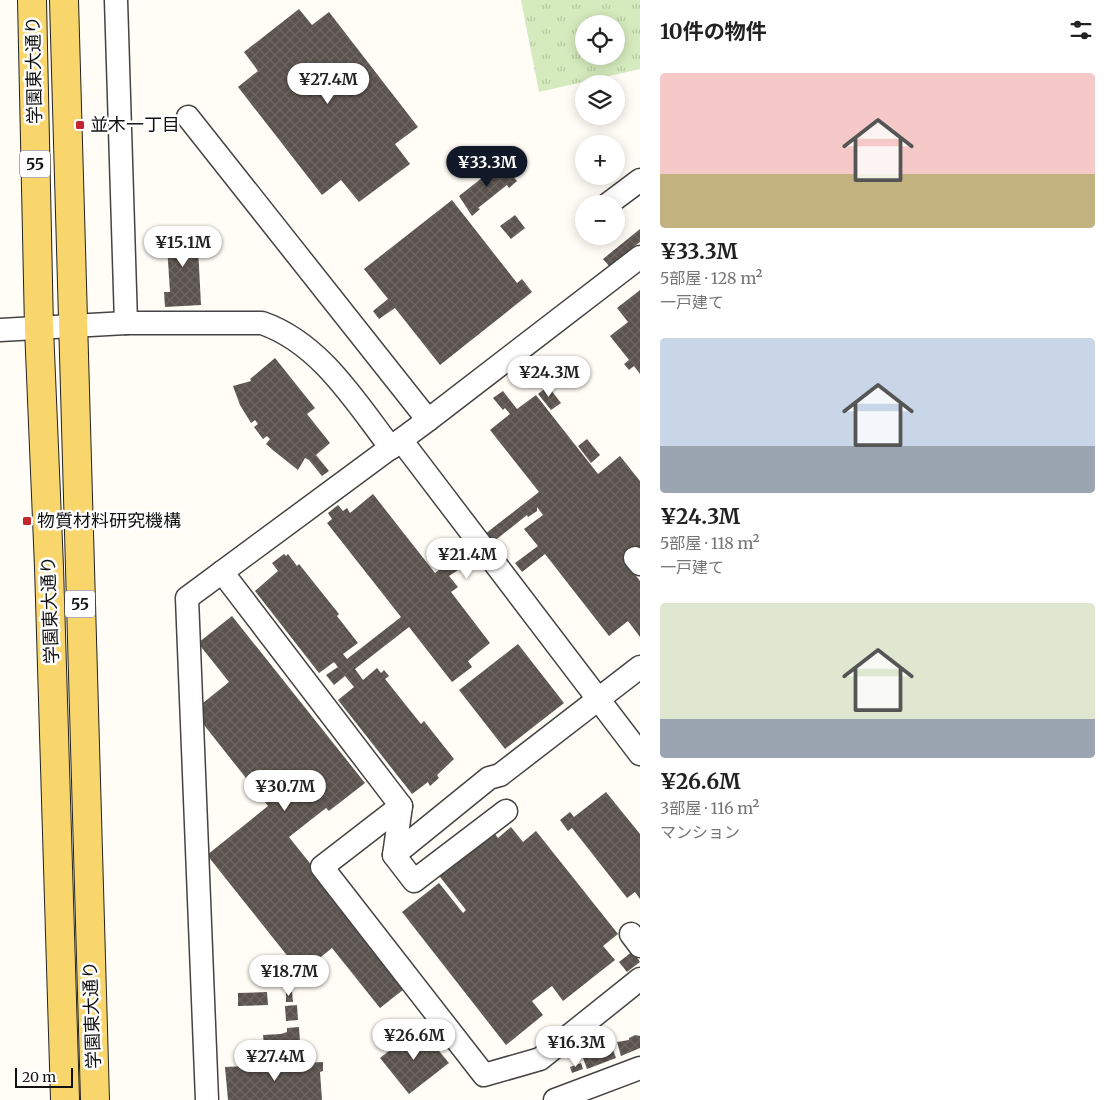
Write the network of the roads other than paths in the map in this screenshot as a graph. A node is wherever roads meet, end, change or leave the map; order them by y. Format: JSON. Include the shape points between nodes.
{"nodes":[{"id":1,"x":32,"y":0,"type":"edge"},
{"id":2,"x":64,"y":0,"type":"edge"},
{"id":3,"x":116,"y":0,"type":"edge"},
{"id":4,"x":188,"y":116,"type":"dead end"},
{"id":5,"x":640,"y":180,"type":"edge"},
{"id":6,"x":620,"y":195,"type":"edge"},
{"id":7,"x":640,"y":257,"type":"edge"},
{"id":8,"x":126,"y":323,"type":"junction"},
{"id":9,"x":72,"y":326,"type":"junction"},
{"id":10,"x":38,"y":328,"type":"junction"},
{"id":11,"x":0,"y":330,"type":"edge"},
{"id":12,"x":428,"y":420,"type":"junction"},
{"id":13,"x":396,"y":444,"type":"junction"},
{"id":14,"x":222,"y":572,"type":"junction"},
{"id":15,"x":640,"y":667,"type":"edge"},
{"id":16,"x":598,"y":700,"type":"junction"},
{"id":17,"x":640,"y":754,"type":"edge"},
{"id":18,"x":401,"y":806,"type":"junction"},
{"id":19,"x":506,"y":811,"type":"dead end"},
{"id":20,"x":394,"y":855,"type":"junction"},
{"id":21,"x":639,"y":982,"type":"edge"},
{"id":22,"x":640,"y":1068,"type":"edge"},
{"id":23,"x":65,"y":1100,"type":"edge"},
{"id":24,"x":94,"y":1100,"type":"edge"},
{"id":25,"x":207,"y":1100,"type":"edge"},
{"id":26,"x":555,"y":1100,"type":"edge"}],
"edges":[{"from":1,"to":10,"type":"main road","name":"学園東大通り","number":"55"},
{"from":2,"to":9,"type":"main road","name":"学園東大通り","number":"55"},
{"from":3,"to":8,"type":"street"},
{"from":4,"to":12,"type":"street"},
{"from":5,"to":6,"type":"street"},
{"from":7,"to":12,"type":"street"},
{"from":8,"to":9,"type":"street"},
{"from":8,"to":13,"type":"street","via":[[262,323],[282,330],[318,358]]},
{"from":9,"to":10,"type":"street"},
{"from":9,"to":24,"type":"main road","name":"学園東大通り","number":"55"},
{"from":10,"to":11,"type":"street"},
{"from":10,"to":23,"type":"main road","name":"学園東大通り","number":"55","via":[[50,577]]},
{"from":12,"to":13,"type":"street"},
{"from":13,"to":14,"type":"street"},
{"from":13,"to":16,"type":"street"},
{"from":14,"to":18,"type":"street"},
{"from":14,"to":25,"type":"street","via":[[187,598]]},
{"from":15,"to":16,"type":"street"},
{"from":16,"to":17,"type":"street"},
{"from":16,"to":20,"type":"street","via":[[500,775],[489,778]]},
{"from":18,"to":20,"type":"street"},
{"from":18,"to":21,"type":"street","via":[[322,867],[484,1075],[540,1059]]},
{"from":19,"to":20,"type":"street","via":[[414,881]]},
{"from":22,"to":26,"type":"street"}]}
